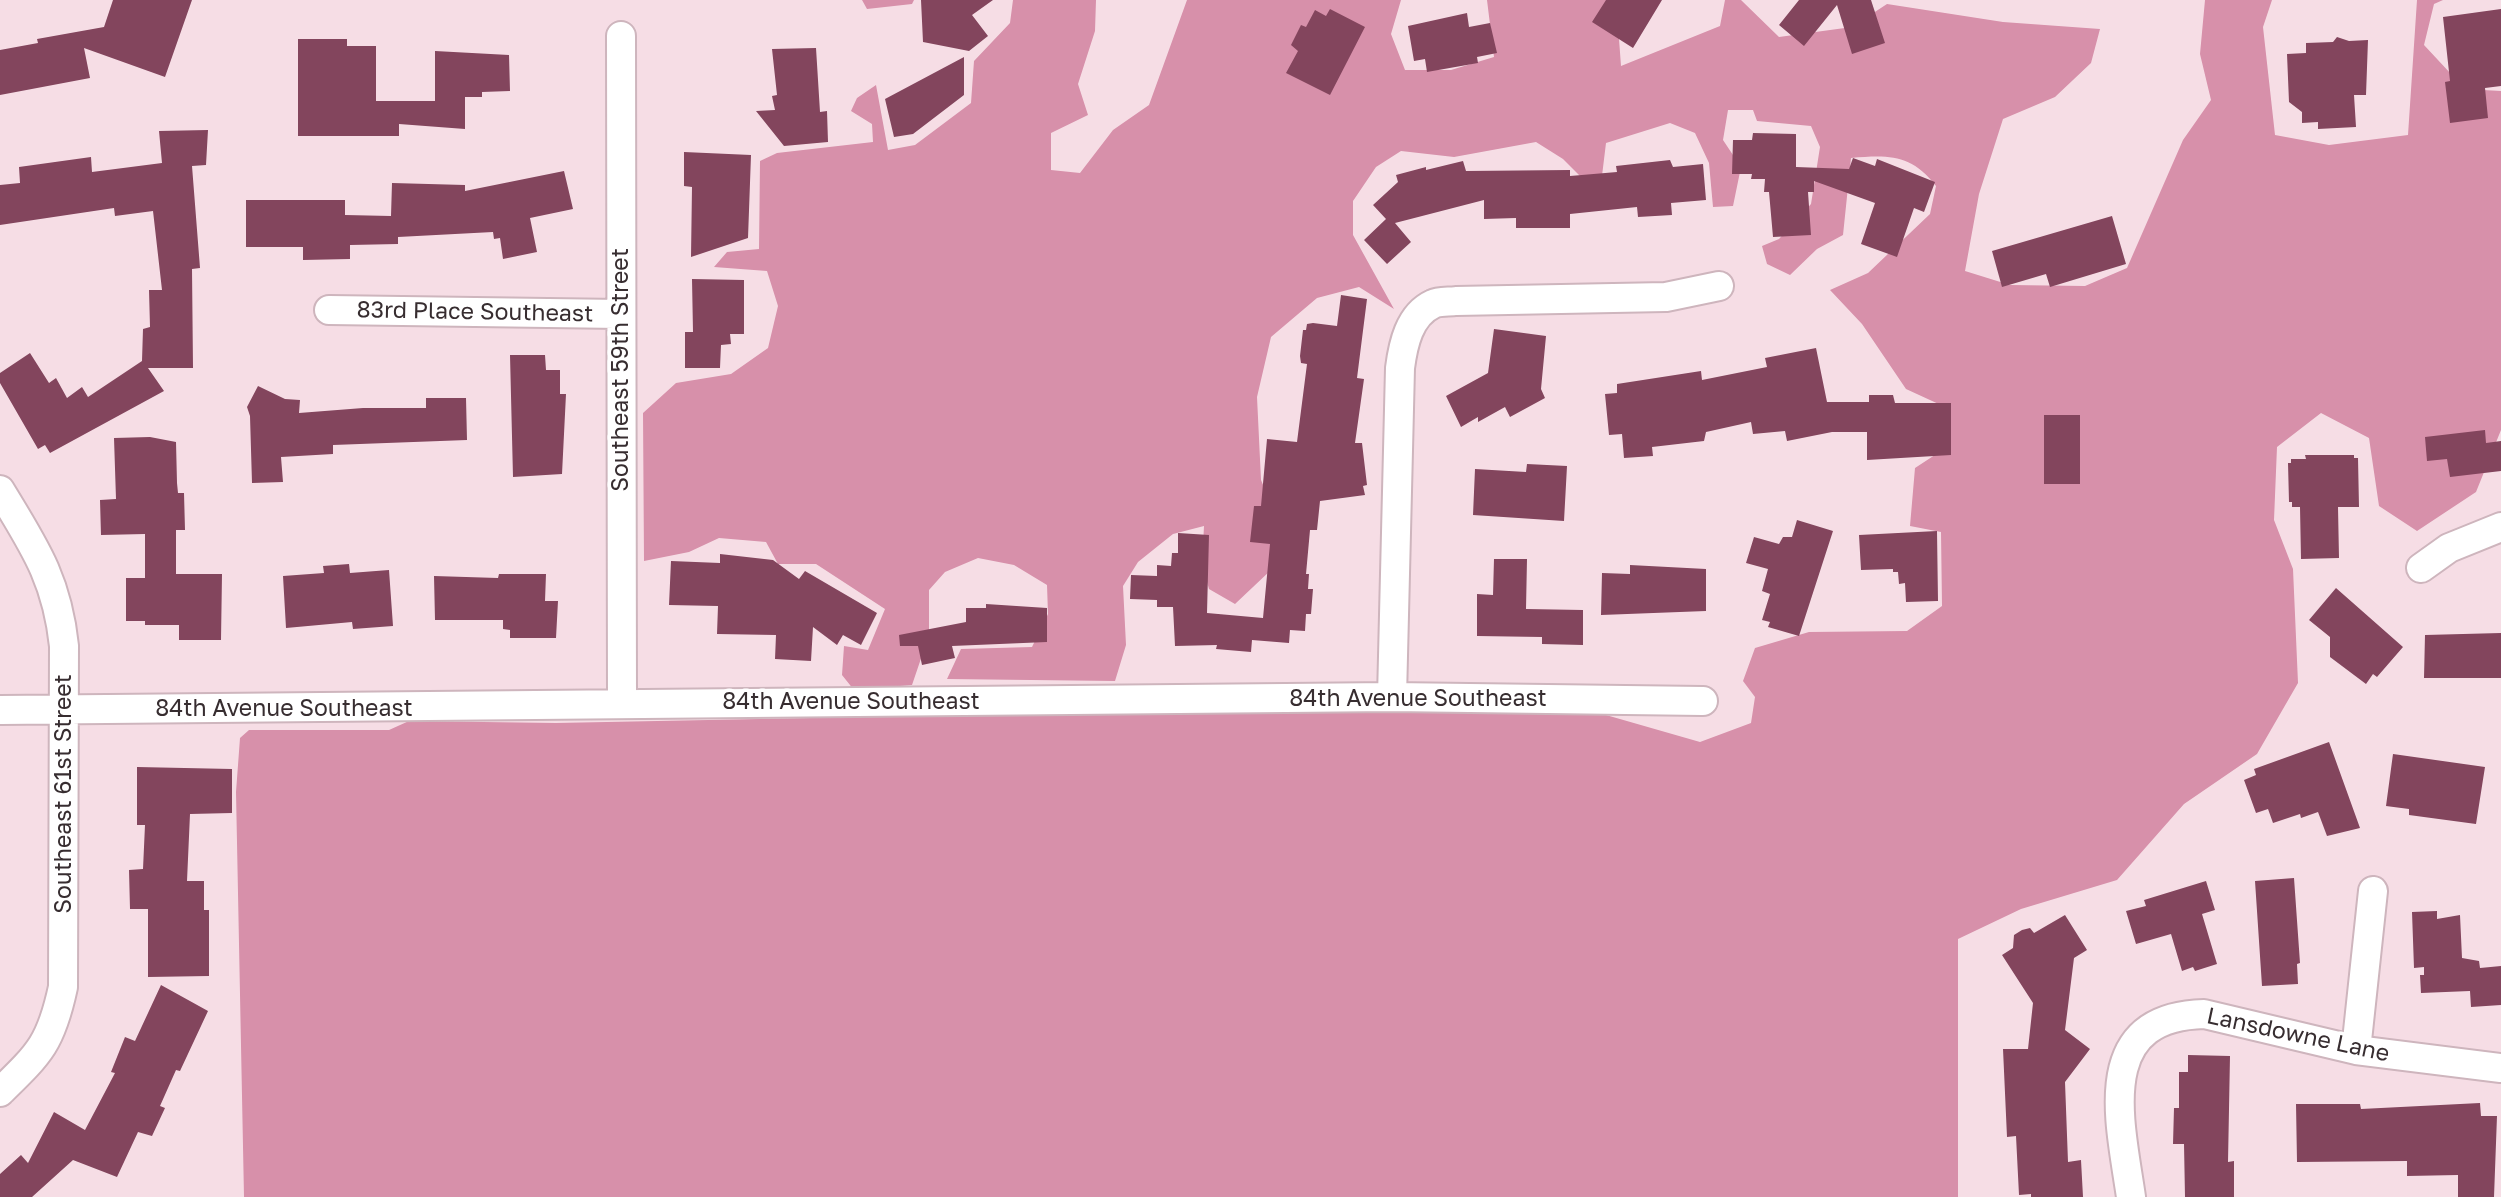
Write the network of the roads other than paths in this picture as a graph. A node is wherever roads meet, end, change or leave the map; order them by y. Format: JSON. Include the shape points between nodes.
{"nodes":[{"id":1,"x":621,"y":36,"type":"dead end"},
{"id":2,"x":1719,"y":286,"type":"dead end"},
{"id":3,"x":329,"y":310,"type":"dead end"},
{"id":4,"x":621,"y":314,"type":"junction"},
{"id":5,"x":0,"y":490,"type":"edge"},
{"id":6,"x":2501,"y":527,"type":"edge"},
{"id":7,"x":2421,"y":568,"type":"dead end"},
{"id":8,"x":1392,"y":697,"type":"junction"},
{"id":9,"x":1703,"y":701,"type":"dead end"},
{"id":10,"x":622,"y":704,"type":"junction"},
{"id":11,"x":0,"y":710,"type":"edge"},
{"id":12,"x":64,"y":711,"type":"junction"},
{"id":13,"x":2373,"y":891,"type":"dead end"},
{"id":14,"x":2356,"y":1050,"type":"junction"},
{"id":15,"x":2501,"y":1068,"type":"edge"},
{"id":16,"x":0,"y":1092,"type":"edge"},
{"id":17,"x":2131,"y":1197,"type":"edge"}],
"edges":[{"from":1,"to":4,"type":"street","name":"Southeast 59th Street"},
{"from":2,"to":8,"type":"street","via":[[1666,297],[1432,304],[1411,326],[1403,342],[1400,368]]},
{"from":3,"to":4,"type":"street","name":"83rd Place Southeast"},
{"from":4,"to":10,"type":"street","name":"Southeast 59th Street"},
{"from":5,"to":12,"type":"street","name":"Southeast 61st Street","via":[[38,552],[60,608]]},
{"from":6,"to":7,"type":"street","via":[[2449,548]]},
{"from":8,"to":9,"type":"street","name":"84th Avenue Southeast"},
{"from":8,"to":10,"type":"street","name":"84th Avenue Southeast"},
{"from":10,"to":12,"type":"street","name":"84th Avenue Southeast"},
{"from":11,"to":12,"type":"street","name":"84th Avenue Southeast"},
{"from":12,"to":16,"type":"street","name":"Southeast 61st Street","via":[[63,987],[48,1040]]},
{"from":13,"to":14,"type":"street"},
{"from":14,"to":15,"type":"street","name":"Lansdowne Lane"},
{"from":14,"to":17,"type":"street","name":"Lansdowne Lane","via":[[2204,1014],[2158,1021],[2128,1055],[2118,1088]]}]}
